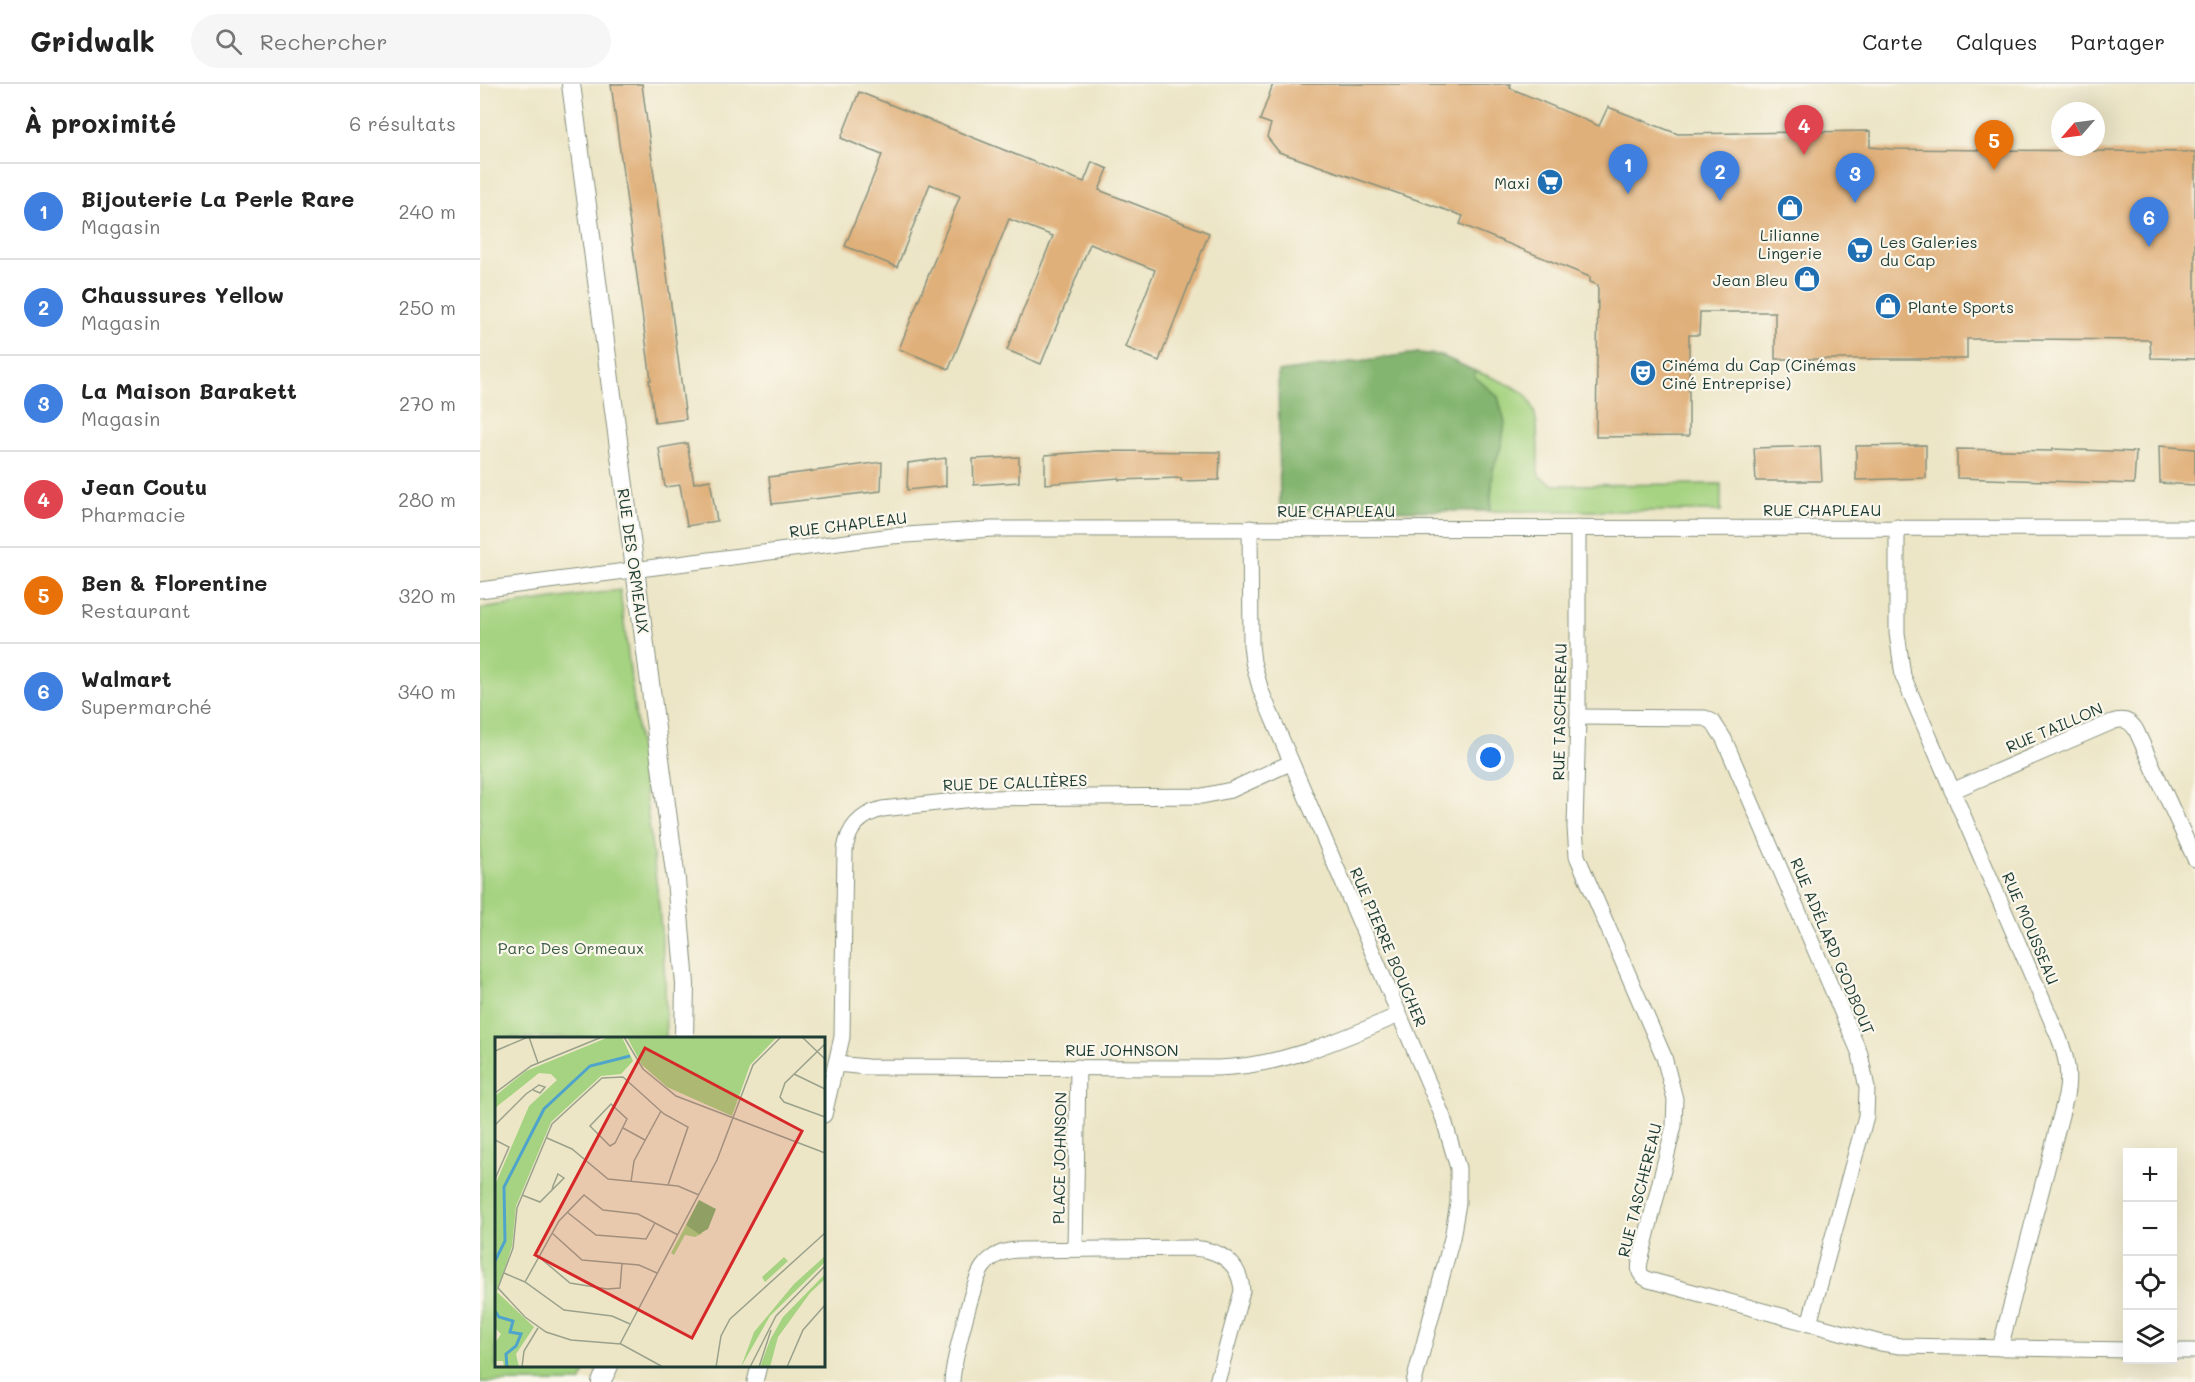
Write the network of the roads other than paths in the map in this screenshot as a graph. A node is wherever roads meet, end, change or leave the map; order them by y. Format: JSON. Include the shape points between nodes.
{"nodes":[{"id":1,"x":571,"y":84,"type":"edge"},
{"id":2,"x":1897,"y":527,"type":"junction"},
{"id":3,"x":1250,"y":528,"type":"junction"},
{"id":4,"x":1578,"y":528,"type":"junction"},
{"id":5,"x":2195,"y":528,"type":"edge"},
{"id":6,"x":635,"y":570,"type":"junction"},
{"id":7,"x":480,"y":590,"type":"edge"},
{"id":8,"x":1578,"y":717,"type":"junction"},
{"id":9,"x":1290,"y":763,"type":"junction"},
{"id":10,"x":1952,"y":791,"type":"junction"},
{"id":11,"x":2195,"y":859,"type":"edge"},
{"id":12,"x":1399,"y":1015,"type":"junction"},
{"id":13,"x":684,"y":1037,"type":"edge"},
{"id":14,"x":836,"y":1064,"type":"junction"},
{"id":15,"x":1078,"y":1067,"type":"junction"},
{"id":16,"x":825,"y":1111,"type":"edge"},
{"id":17,"x":1075,"y":1249,"type":"junction"},
{"id":18,"x":1809,"y":1324,"type":"junction"},
{"id":19,"x":2000,"y":1348,"type":"junction"},
{"id":20,"x":2123,"y":1350,"type":"edge"},
{"id":21,"x":2177,"y":1351,"type":"edge"},
{"id":22,"x":2195,"y":1351,"type":"edge"},
{"id":23,"x":608,"y":1367,"type":"edge"},
{"id":24,"x":759,"y":1367,"type":"edge"},
{"id":25,"x":601,"y":1382,"type":"edge"},
{"id":26,"x":755,"y":1382,"type":"edge"},
{"id":27,"x":952,"y":1382,"type":"edge"},
{"id":28,"x":1217,"y":1382,"type":"edge"},
{"id":29,"x":1414,"y":1382,"type":"edge"}],
"edges":[{"from":1,"to":6,"type":"street","name":"RUE DES ORMEAUX"},
{"from":2,"to":4,"type":"street","name":"RUE CHAPLEAU"},
{"from":2,"to":5,"type":"street","name":"RUE CHAPLEAU"},
{"from":2,"to":10,"type":"street","name":"RUE MOUSSEAU","via":[[1900,663]]},
{"from":3,"to":4,"type":"street","name":"RUE CHAPLEAU"},
{"from":3,"to":6,"type":"street","name":"RUE CHAPLEAU","via":[[961,530]]},
{"from":3,"to":9,"type":"street","name":"RUE PIERRE BOUCHER","via":[[1253,662]]},
{"from":4,"to":8,"type":"street","name":"RUE TASCHEREAU"},
{"from":6,"to":7,"type":"street","name":"RUE CHAPLEAU"},
{"from":6,"to":13,"type":"street","name":"RUE DES ORMEAUX","via":[[676,880],[685,984]]},
{"from":8,"to":18,"type":"street","name":"RUE TASCHEREAU","via":[[1577,856],[1664,1057],[1675,1099],[1674,1126],[1639,1271],[1649,1280]]},
{"from":8,"to":18,"type":"street","name":"RUE ADÉLARD GODBOUT","via":[[1705,718],[1713,722],[1729,750],[1860,1054],[1867,1088],[1866,1116]]},
{"from":9,"to":12,"type":"street","name":"RUE PIERRE BOUCHER"},
{"from":9,"to":14,"type":"street","name":"RUE DE CALLIÈRES","via":[[1231,790],[1202,796],[974,798],[882,809],[866,815],[849,833],[845,850],[844,1017]]},
{"from":10,"to":11,"type":"street","name":"RUE TAILLON","via":[[2124,719],[2136,730]]},
{"from":10,"to":19,"type":"street","name":"RUE MOUSSEAU","via":[[2067,1061],[2066,1096]]},
{"from":12,"to":15,"type":"street","name":"RUE JOHNSON","via":[[1302,1054],[1253,1065]]},
{"from":12,"to":29,"type":"street","name":"RUE PIERRE BOUCHER","via":[[1443,1117],[1454,1151],[1459,1186],[1454,1230]]},
{"from":14,"to":15,"type":"street","name":"RUE JOHNSON"},
{"from":14,"to":16,"type":"street","name":"RUE DE CALLIÈRES"},
{"from":15,"to":17,"type":"street","name":"PLACE JOHNSON"},
{"from":17,"to":27,"type":"street","via":[[1010,1250],[985,1264],[976,1280]]},
{"from":17,"to":28,"type":"street","via":[[1200,1249],[1216,1252],[1230,1261],[1239,1275],[1242,1292]]},
{"from":18,"to":19,"type":"street","name":"RUE TASCHEREAU","via":[[1900,1346]]},
{"from":19,"to":20,"type":"street","name":"RUE TASCHEREAU"},
{"from":21,"to":22,"type":"street"},
{"from":23,"to":25,"type":"street"},
{"from":24,"to":26,"type":"street"}]}
